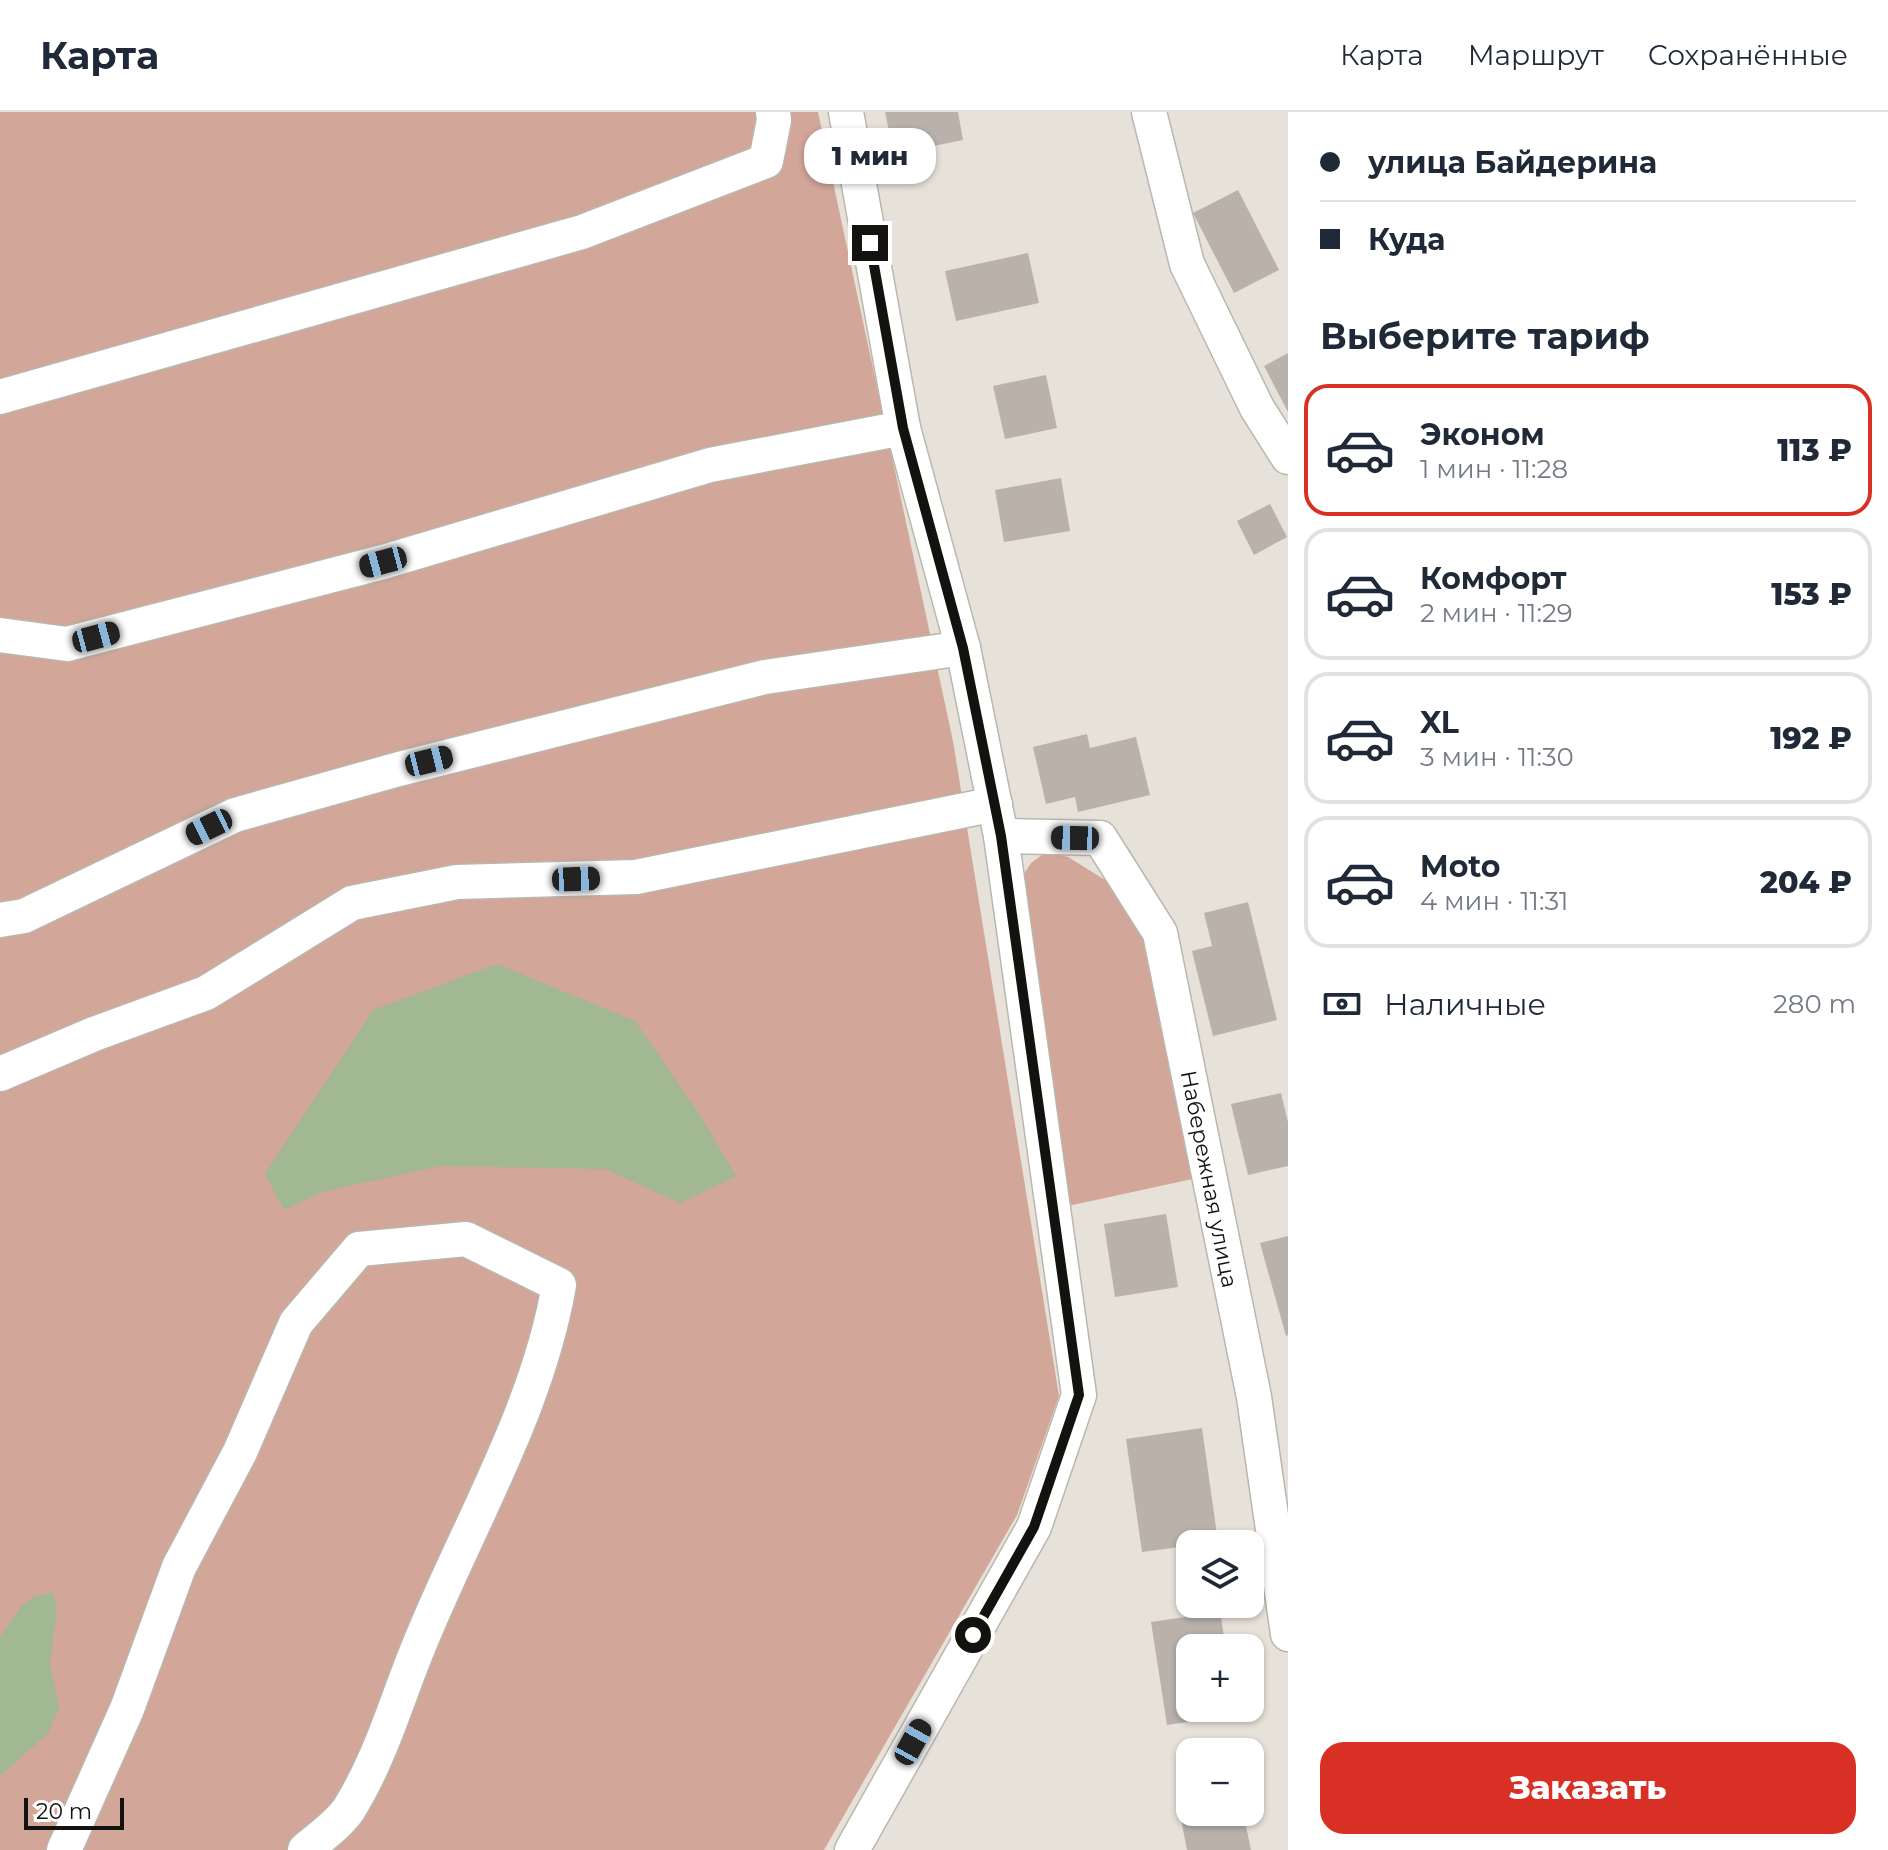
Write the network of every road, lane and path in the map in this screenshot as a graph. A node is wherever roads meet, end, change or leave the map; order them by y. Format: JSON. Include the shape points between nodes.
{"nodes":[{"id":1,"x":773,"y":112,"type":"edge"},
{"id":2,"x":846,"y":112,"type":"edge"},
{"id":3,"x":1149,"y":112,"type":"edge"},
{"id":4,"x":0,"y":397,"type":"edge"},
{"id":5,"x":903,"y":428,"type":"junction"},
{"id":6,"x":1288,"y":457,"type":"edge"},
{"id":7,"x":0,"y":635,"type":"edge"},
{"id":8,"x":963,"y":648,"type":"junction"},
{"id":9,"x":998,"y":820,"type":"junction"},
{"id":10,"x":0,"y":920,"type":"edge"},
{"id":11,"x":0,"y":1074,"type":"edge"},
{"id":12,"x":1288,"y":1634,"type":"edge"},
{"id":13,"x":64,"y":1850,"type":"edge"},
{"id":14,"x":305,"y":1850,"type":"edge"},
{"id":15,"x":852,"y":1850,"type":"edge"}],
"edges":[{"from":1,"to":4,"type":"street","via":[[766,161],[582,232]]},
{"from":2,"to":5,"type":"street"},
{"from":3,"to":6,"type":"street","via":[[1187,264],[1257,408]]},
{"from":5,"to":7,"type":"street","via":[[710,465],[383,562],[67,644]]},
{"from":5,"to":8,"type":"street"},
{"from":8,"to":9,"type":"street"},
{"from":8,"to":10,"type":"street","via":[[765,677],[309,794],[235,815],[24,916]]},
{"from":9,"to":11,"type":"street","via":[[636,877],[457,882],[352,903],[206,993]]},
{"from":9,"to":12,"type":"street","name":"Набережная улица","via":[[1100,838],[1160,933],[1254,1397]]},
{"from":9,"to":15,"type":"street","via":[[1079,1395],[1034,1527]]},
{"from":13,"to":14,"type":"street","via":[[127,1709],[179,1567],[240,1452],[296,1323],[359,1249],[466,1239],[559,1285],[554,1314],[530,1393],[422,1638],[382,1747],[347,1812]]}]}
